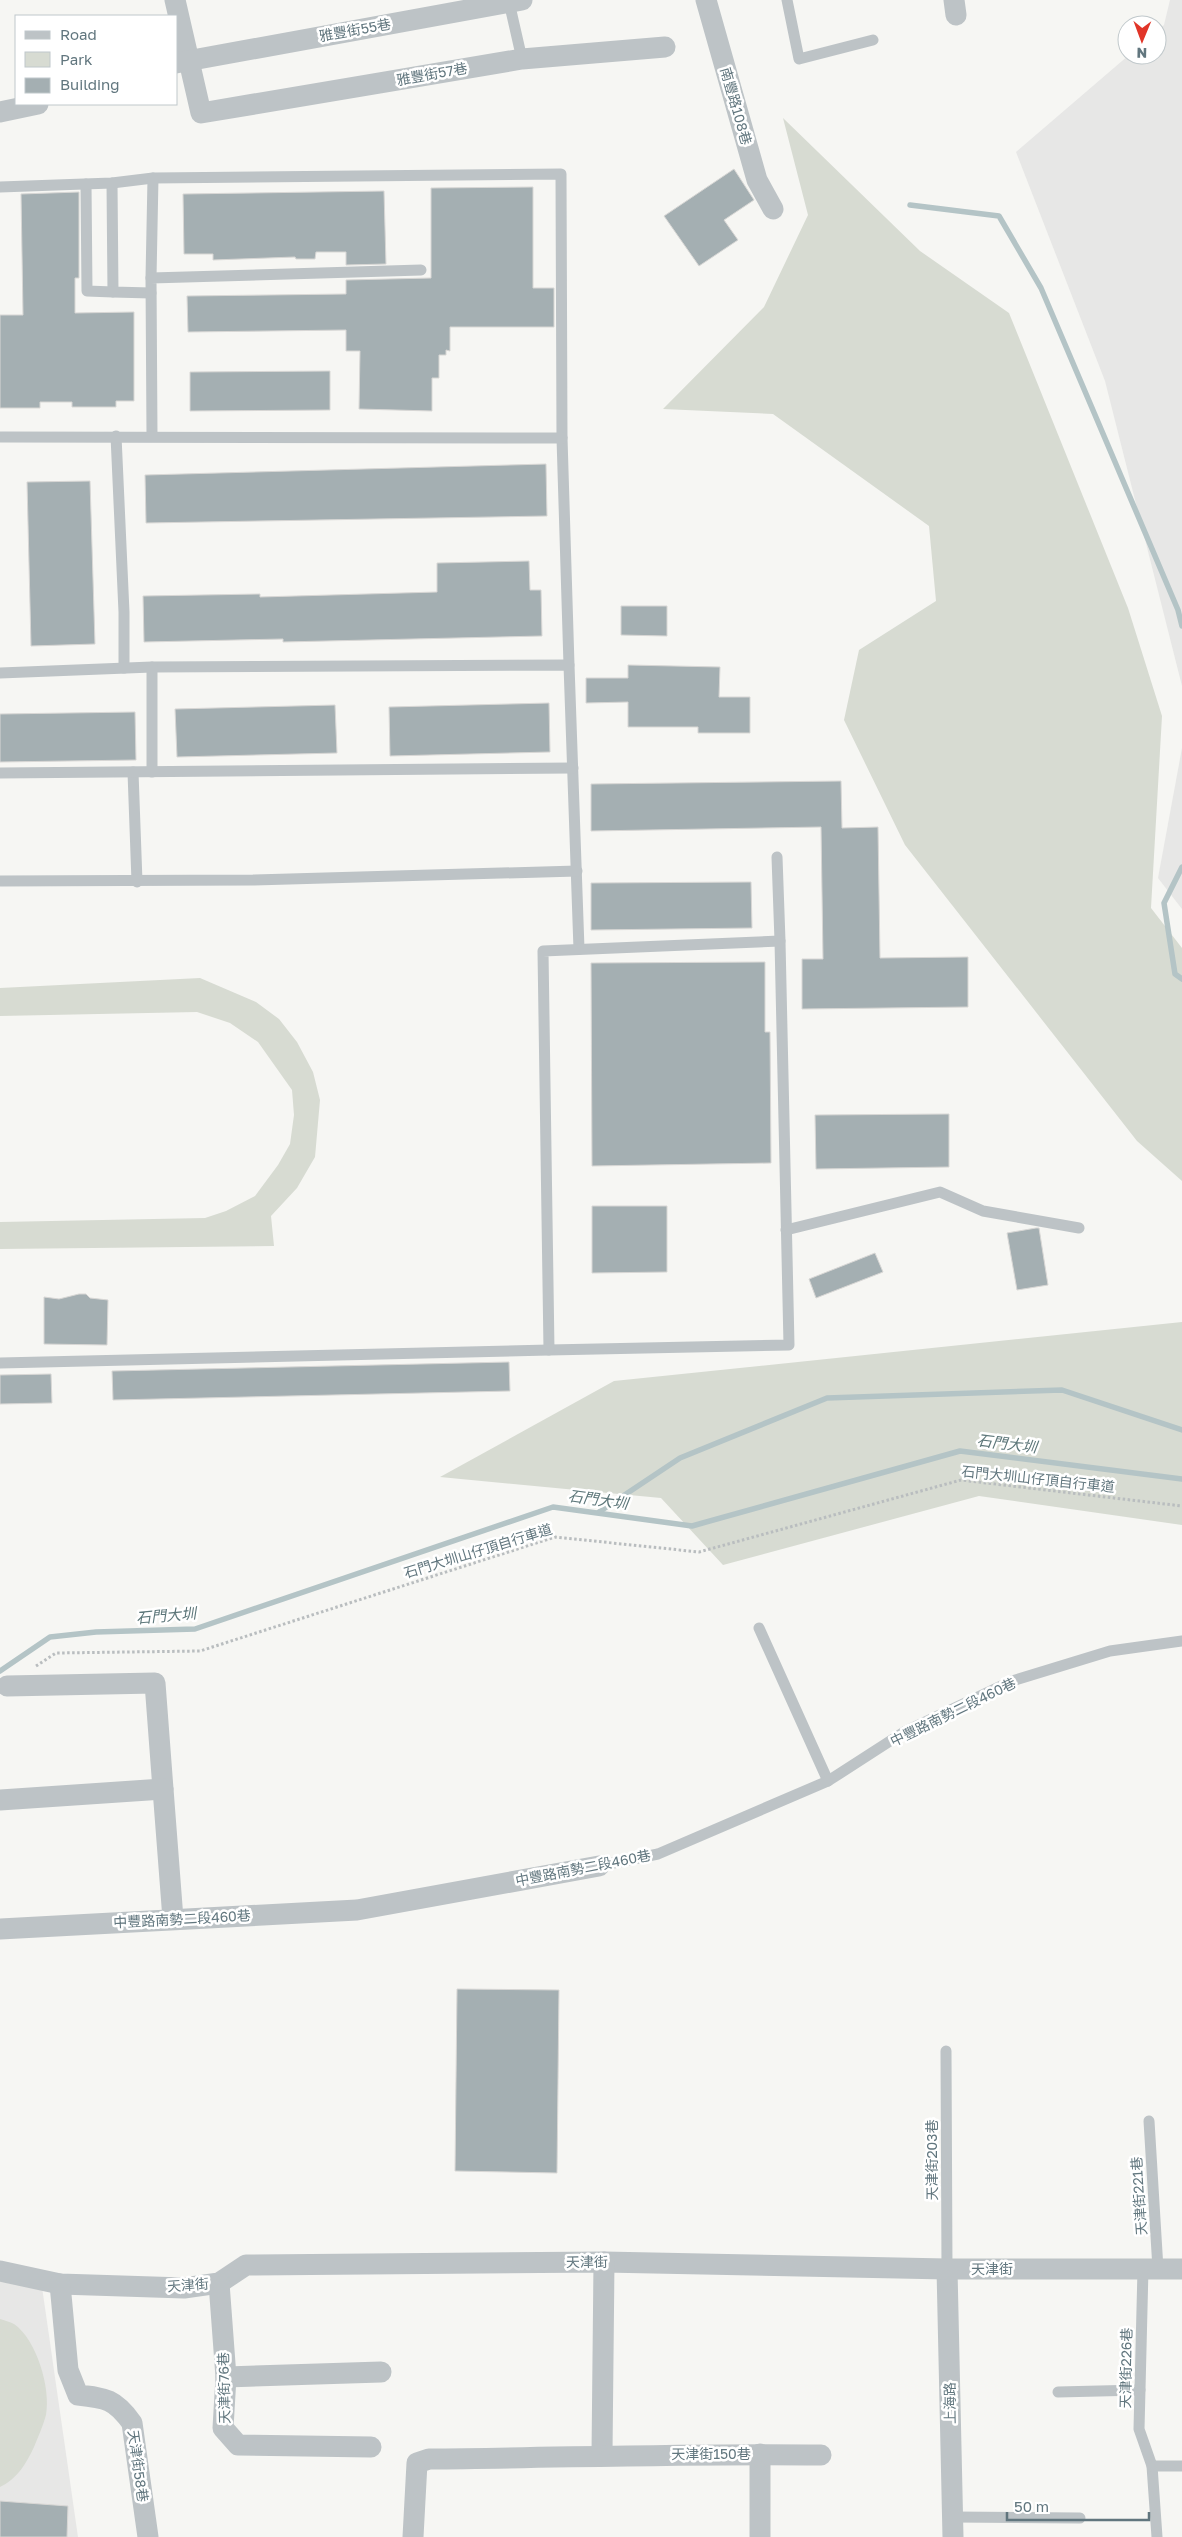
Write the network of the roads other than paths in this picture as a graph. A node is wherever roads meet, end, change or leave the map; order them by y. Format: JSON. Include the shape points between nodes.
{"nodes":[{"id":1,"x":175,"y":0,"type":"edge"},
{"id":2,"x":706,"y":0,"type":"edge"},
{"id":3,"x":787,"y":0,"type":"edge"},
{"id":4,"x":516,"y":1,"type":"edge"},
{"id":5,"x":177,"y":15,"type":"edge"},
{"id":6,"x":178,"y":26,"type":"edge"},
{"id":7,"x":873,"y":40,"type":"dead end"},
{"id":8,"x":665,"y":47,"type":"dead end"},
{"id":9,"x":522,"y":59,"type":"junction"},
{"id":10,"x":182,"y":61,"type":"edge"},
{"id":11,"x":33,"y":105,"type":"edge"},
{"id":12,"x":0,"y":112,"type":"edge"},
{"id":13,"x":153,"y":178,"type":"junction"},
{"id":14,"x":112,"y":183,"type":"junction"},
{"id":15,"x":86,"y":184,"type":"junction"},
{"id":16,"x":0,"y":187,"type":"edge"},
{"id":17,"x":772,"y":209,"type":"dead end"},
{"id":18,"x":421,"y":270,"type":"dead end"},
{"id":19,"x":151,"y":278,"type":"junction"},
{"id":20,"x":113,"y":292,"type":"junction"},
{"id":21,"x":151,"y":292,"type":"junction"},
{"id":22,"x":116,"y":436,"type":"junction"},
{"id":23,"x":152,"y":436,"type":"junction"},
{"id":24,"x":0,"y":437,"type":"edge"},
{"id":25,"x":562,"y":438,"type":"junction"},
{"id":26,"x":570,"y":665,"type":"junction"},
{"id":27,"x":152,"y":667,"type":"junction"},
{"id":28,"x":124,"y":668,"type":"junction"},
{"id":29,"x":0,"y":672,"type":"edge"},
{"id":30,"x":573,"y":768,"type":"junction"},
{"id":31,"x":133,"y":772,"type":"junction"},
{"id":32,"x":152,"y":772,"type":"junction"},
{"id":33,"x":0,"y":773,"type":"edge"},
{"id":34,"x":777,"y":856,"type":"dead end"},
{"id":35,"x":0,"y":870,"type":"edge"},
{"id":36,"x":577,"y":871,"type":"junction"},
{"id":37,"x":0,"y":881,"type":"edge"},
{"id":38,"x":137,"y":882,"type":"junction"},
{"id":39,"x":780,"y":941,"type":"junction"},
{"id":40,"x":579,"y":949,"type":"junction"},
{"id":41,"x":1079,"y":1228,"type":"dead end"},
{"id":42,"x":786,"y":1230,"type":"junction"},
{"id":43,"x":549,"y":1350,"type":"junction"},
{"id":44,"x":0,"y":1363,"type":"edge"},
{"id":45,"x":759,"y":1628,"type":"dead end"},
{"id":46,"x":1182,"y":1641,"type":"edge"},
{"id":47,"x":7,"y":1686,"type":"road end"},
{"id":48,"x":828,"y":1781,"type":"junction"},
{"id":49,"x":163,"y":1789,"type":"junction"},
{"id":50,"x":0,"y":1800,"type":"edge"},
{"id":51,"x":599,"y":1866,"type":"joint"},
{"id":52,"x":173,"y":1919,"type":"junction"},
{"id":53,"x":0,"y":1929,"type":"edge"},
{"id":54,"x":946,"y":2051,"type":"dead end"},
{"id":55,"x":1149,"y":2121,"type":"dead end"},
{"id":56,"x":604,"y":2262,"type":"junction"},
{"id":57,"x":947,"y":2269,"type":"junction"},
{"id":58,"x":1150,"y":2269,"type":"junction"},
{"id":59,"x":1182,"y":2269,"type":"edge"},
{"id":60,"x":0,"y":2271,"type":"edge"},
{"id":61,"x":219,"y":2283,"type":"junction"},
{"id":62,"x":60,"y":2284,"type":"junction"},
{"id":63,"x":381,"y":2372,"type":"dead end"},
{"id":64,"x":226,"y":2377,"type":"junction"},
{"id":65,"x":1140,"y":2390,"type":"junction"},
{"id":66,"x":1058,"y":2392,"type":"dead end"},
{"id":67,"x":371,"y":2447,"type":"dead end"},
{"id":68,"x":602,"y":2454,"type":"junction"},
{"id":69,"x":760,"y":2454,"type":"junction"},
{"id":70,"x":821,"y":2455,"type":"dead end"},
{"id":71,"x":1152,"y":2466,"type":"junction"},
{"id":72,"x":1182,"y":2466,"type":"edge"},
{"id":73,"x":1080,"y":2518,"type":"dead end"},
{"id":74,"x":952,"y":2527,"type":"edge"},
{"id":75,"x":148,"y":2537,"type":"edge"},
{"id":76,"x":413,"y":2537,"type":"edge"},
{"id":77,"x":760,"y":2537,"type":"edge"},
{"id":78,"x":1157,"y":2537,"type":"edge"}],
"edges":[{"from":1,"to":5,"type":"street"},
{"from":2,"to":17,"type":"street","name":"南豐路108巷","via":[[757,180]]},
{"from":3,"to":7,"type":"lane","via":[[798,59]]},
{"from":4,"to":9,"type":"lane"},
{"from":4,"to":10,"type":"street","name":"雅豐街55巷"},
{"from":6,"to":10,"type":"street"},
{"from":8,"to":9,"type":"street","name":"雅豐街57巷"},
{"from":9,"to":10,"type":"street","name":"雅豐街57巷","via":[[201,113]]},
{"from":11,"to":12,"type":"street"},
{"from":13,"to":14,"type":"lane"},
{"from":13,"to":19,"type":"lane"},
{"from":13,"to":25,"type":"lane","via":[[561,174]]},
{"from":14,"to":15,"type":"lane"},
{"from":14,"to":20,"type":"lane"},
{"from":15,"to":16,"type":"lane"},
{"from":15,"to":20,"type":"lane","via":[[88,291]]},
{"from":18,"to":19,"type":"lane"},
{"from":19,"to":21,"type":"lane"},
{"from":20,"to":21,"type":"lane"},
{"from":21,"to":23,"type":"lane"},
{"from":22,"to":23,"type":"lane"},
{"from":22,"to":24,"type":"lane"},
{"from":22,"to":28,"type":"lane"},
{"from":23,"to":25,"type":"lane"},
{"from":25,"to":26,"type":"lane"},
{"from":26,"to":27,"type":"lane"},
{"from":26,"to":30,"type":"lane"},
{"from":27,"to":28,"type":"lane"},
{"from":27,"to":32,"type":"lane"},
{"from":28,"to":29,"type":"lane"},
{"from":30,"to":32,"type":"lane"},
{"from":30,"to":36,"type":"lane"},
{"from":31,"to":32,"type":"lane"},
{"from":31,"to":33,"type":"lane"},
{"from":31,"to":38,"type":"lane"},
{"from":34,"to":39,"type":"lane"},
{"from":35,"to":37,"type":"lane"},
{"from":36,"to":38,"type":"lane"},
{"from":36,"to":40,"type":"lane"},
{"from":37,"to":38,"type":"lane"},
{"from":39,"to":40,"type":"lane"},
{"from":39,"to":42,"type":"lane"},
{"from":40,"to":43,"type":"lane","via":[[543,951]]},
{"from":41,"to":42,"type":"lane","via":[[983,1211],[940,1192]]},
{"from":42,"to":43,"type":"lane","via":[[789,1345]]},
{"from":43,"to":44,"type":"lane"},
{"from":45,"to":48,"type":"lane"},
{"from":46,"to":48,"type":"lane","name":"中豐路南勢二段460巷","via":[[1110,1652],[1012,1681],[904,1732]]},
{"from":47,"to":49,"type":"street","via":[[155,1683]]},
{"from":48,"to":51,"type":"lane","name":"中豐路南勢二段460巷","via":[[658,1854]]},
{"from":49,"to":50,"type":"street"},
{"from":49,"to":52,"type":"street"},
{"from":51,"to":52,"type":"street","name":"中豐路南勢二段460巷","via":[[357,1910]]},
{"from":52,"to":53,"type":"street","name":"中豐路南勢二段460巷"},
{"from":54,"to":57,"type":"lane","name":"天津街203巷"},
{"from":55,"to":58,"type":"lane","name":"天津街221巷"},
{"from":56,"to":57,"type":"street","name":"天津街"},
{"from":56,"to":61,"type":"street","name":"天津街","via":[[246,2265]]},
{"from":56,"to":68,"type":"street"},
{"from":57,"to":58,"type":"street","name":"天津街"},
{"from":57,"to":74,"type":"street","name":"上海路"},
{"from":58,"to":59,"type":"street","name":"天津街"},
{"from":58,"to":65,"type":"lane","name":"天津街226巷"},
{"from":60,"to":62,"type":"street","name":"天津街"},
{"from":61,"to":62,"type":"street","name":"天津街","via":[[184,2288]]},
{"from":61,"to":64,"type":"street","name":"天津街76巷"},
{"from":62,"to":75,"type":"street","name":"天津街58巷","via":[[68,2370],[78,2395],[107,2398],[121,2407],[132,2422]]},
{"from":63,"to":64,"type":"street"},
{"from":64,"to":67,"type":"street","name":"天津街76巷","via":[[223,2428],[238,2445]]},
{"from":65,"to":66,"type":"lane"},
{"from":65,"to":71,"type":"lane","name":"天津街226巷","via":[[1139,2429]]},
{"from":68,"to":69,"type":"street","name":"天津街150巷"},
{"from":68,"to":76,"type":"street","name":"天津街150巷","via":[[562,2458],[429,2459],[417,2463]]},
{"from":69,"to":70,"type":"street","name":"天津街150巷"},
{"from":69,"to":77,"type":"street"},
{"from":71,"to":72,"type":"lane"},
{"from":71,"to":78,"type":"lane","name":"天津街226巷"},
{"from":73,"to":74,"type":"lane"}]}
